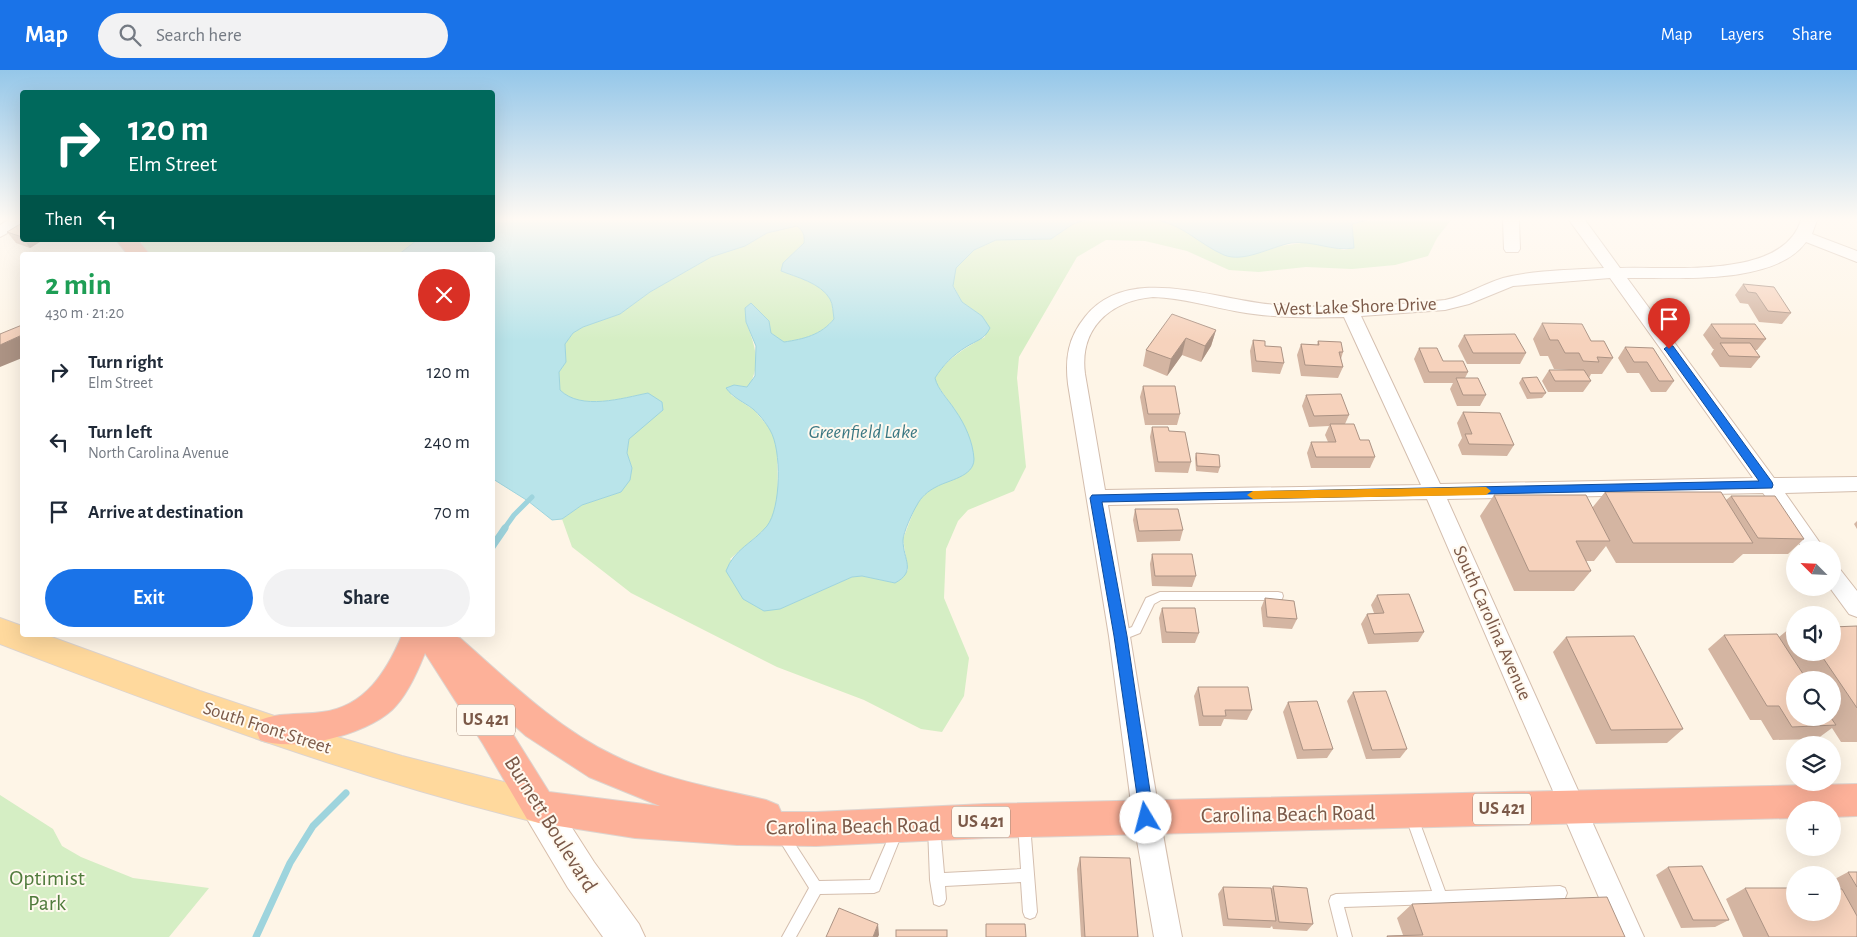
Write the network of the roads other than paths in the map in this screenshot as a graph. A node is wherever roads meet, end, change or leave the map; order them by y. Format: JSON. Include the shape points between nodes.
{"nodes":[{"id":1,"x":1606,"y":260,"type":"edge"},
{"id":2,"x":1768,"y":260,"type":"edge"},
{"id":3,"x":1615,"y":273,"type":"junction"},
{"id":4,"x":1350,"y":311,"type":"junction"},
{"id":5,"x":1857,"y":484,"type":"edge"},
{"id":6,"x":1768,"y":485,"type":"junction"},
{"id":7,"x":1434,"y":492,"type":"junction"},
{"id":8,"x":1096,"y":498,"type":"junction"},
{"id":9,"x":1808,"y":541,"type":"edge"},
{"id":10,"x":1841,"y":586,"type":"edge"},
{"id":11,"x":1278,"y":596,"type":"dead end"},
{"id":12,"x":1856,"y":606,"type":"edge"},
{"id":13,"x":0,"y":631,"type":"edge"},
{"id":14,"x":1120,"y":636,"type":"junction"},
{"id":15,"x":416,"y":637,"type":"edge"},
{"id":16,"x":431,"y":637,"type":"edge"},
{"id":17,"x":437,"y":637,"type":"edge"},
{"id":18,"x":272,"y":730,"type":"junction"},
{"id":19,"x":1857,"y":800,"type":"edge"},
{"id":20,"x":539,"y":807,"type":"junction"},
{"id":21,"x":1572,"y":807,"type":"junction"},
{"id":22,"x":1410,"y":811,"type":"junction"},
{"id":23,"x":1146,"y":818,"type":"junction"},
{"id":24,"x":1024,"y":821,"type":"junction"},
{"id":25,"x":934,"y":824,"type":"junction"},
{"id":26,"x":900,"y":826,"type":"junction"},
{"id":27,"x":779,"y":829,"type":"junction"},
{"id":28,"x":816,"y":829,"type":"junction"},
{"id":29,"x":1028,"y":876,"type":"junction"},
{"id":30,"x":938,"y":880,"type":"junction"},
{"id":31,"x":816,"y":888,"type":"junction"},
{"id":32,"x":1560,"y":893,"type":"dead end"},
{"id":33,"x":1440,"y":897,"type":"junction"},
{"id":34,"x":939,"y":899,"type":"dead end"},
{"id":35,"x":1030,"y":912,"type":"dead end"},
{"id":36,"x":626,"y":937,"type":"edge"},
{"id":37,"x":789,"y":937,"type":"edge"},
{"id":38,"x":1168,"y":937,"type":"edge"},
{"id":39,"x":1345,"y":937,"type":"edge"},
{"id":40,"x":1630,"y":937,"type":"edge"}],
"edges":[{"from":1,"to":3,"type":"street"},
{"from":2,"to":3,"type":"street","name":"West Lake Shore Drive","via":[[1745,268],[1710,271]]},
{"from":3,"to":4,"type":"street","name":"West Lake Shore Drive","via":[[1524,279],[1494,286],[1448,304]]},
{"from":3,"to":6,"type":"street"},
{"from":4,"to":7,"type":"street","name":"South Carolina Avenue"},
{"from":4,"to":8,"type":"street","name":"West Lake Shore Drive","via":[[1252,308],[1163,292],[1127,296],[1105,306],[1083,332],[1075,354]]},
{"from":5,"to":6,"type":"street"},
{"from":6,"to":7,"type":"street"},
{"from":6,"to":9,"type":"street"},
{"from":7,"to":8,"type":"street"},
{"from":7,"to":21,"type":"street","name":"South Carolina Avenue"},
{"from":8,"to":14,"type":"street","name":"West Lake Shore Drive"},
{"from":10,"to":12,"type":"street"},
{"from":11,"to":14,"type":"lane","via":[[1160,596],[1150,601],[1136,630]]},
{"from":13,"to":18,"type":"main road","name":"South Front Street","via":[[201,707]]},
{"from":14,"to":23,"type":"street","name":"West Lake Shore Drive"},
{"from":15,"to":18,"type":"highway","via":[[404,668],[381,700],[354,717],[324,728]]},
{"from":16,"to":20,"type":"highway","name":"Burnett Boulevard","number":"US 421"},
{"from":17,"to":28,"type":"highway","via":[[537,726],[600,766],[665,792]]},
{"from":18,"to":20,"type":"main road","name":"South Front Street","via":[[479,794]]},
{"from":19,"to":21,"type":"highway","name":"Carolina Beach Road","number":"US 421"},
{"from":20,"to":27,"type":"highway","name":"Carolina Beach Road","number":"US 421","via":[[635,821]]},
{"from":20,"to":36,"type":"main road","name":"Burnett Boulevard","via":[[581,875]]},
{"from":21,"to":22,"type":"highway","name":"Carolina Beach Road","number":"US 421"},
{"from":21,"to":40,"type":"street","name":"South Carolina Avenue"},
{"from":22,"to":23,"type":"highway","name":"Carolina Beach Road","number":"US 421"},
{"from":22,"to":33,"type":"lane"},
{"from":23,"to":24,"type":"highway","name":"Carolina Beach Road","number":"US 421"},
{"from":23,"to":38,"type":"street","name":"West Lake Shore Drive"},
{"from":24,"to":25,"type":"highway","name":"Carolina Beach Road","number":"US 421"},
{"from":24,"to":29,"type":"lane"},
{"from":25,"to":26,"type":"highway","name":"Carolina Beach Road","number":"US 421"},
{"from":25,"to":30,"type":"lane"},
{"from":26,"to":28,"type":"highway","name":"Carolina Beach Road","number":"US 421"},
{"from":26,"to":31,"type":"lane","via":[[874,886]]},
{"from":27,"to":28,"type":"highway","name":"Carolina Beach Road","number":"US 421"},
{"from":27,"to":31,"type":"lane"},
{"from":29,"to":30,"type":"lane"},
{"from":29,"to":35,"type":"lane"},
{"from":30,"to":34,"type":"lane"},
{"from":31,"to":37,"type":"lane"},
{"from":32,"to":33,"type":"lane"},
{"from":33,"to":39,"type":"lane","via":[[1336,901]]}]}
